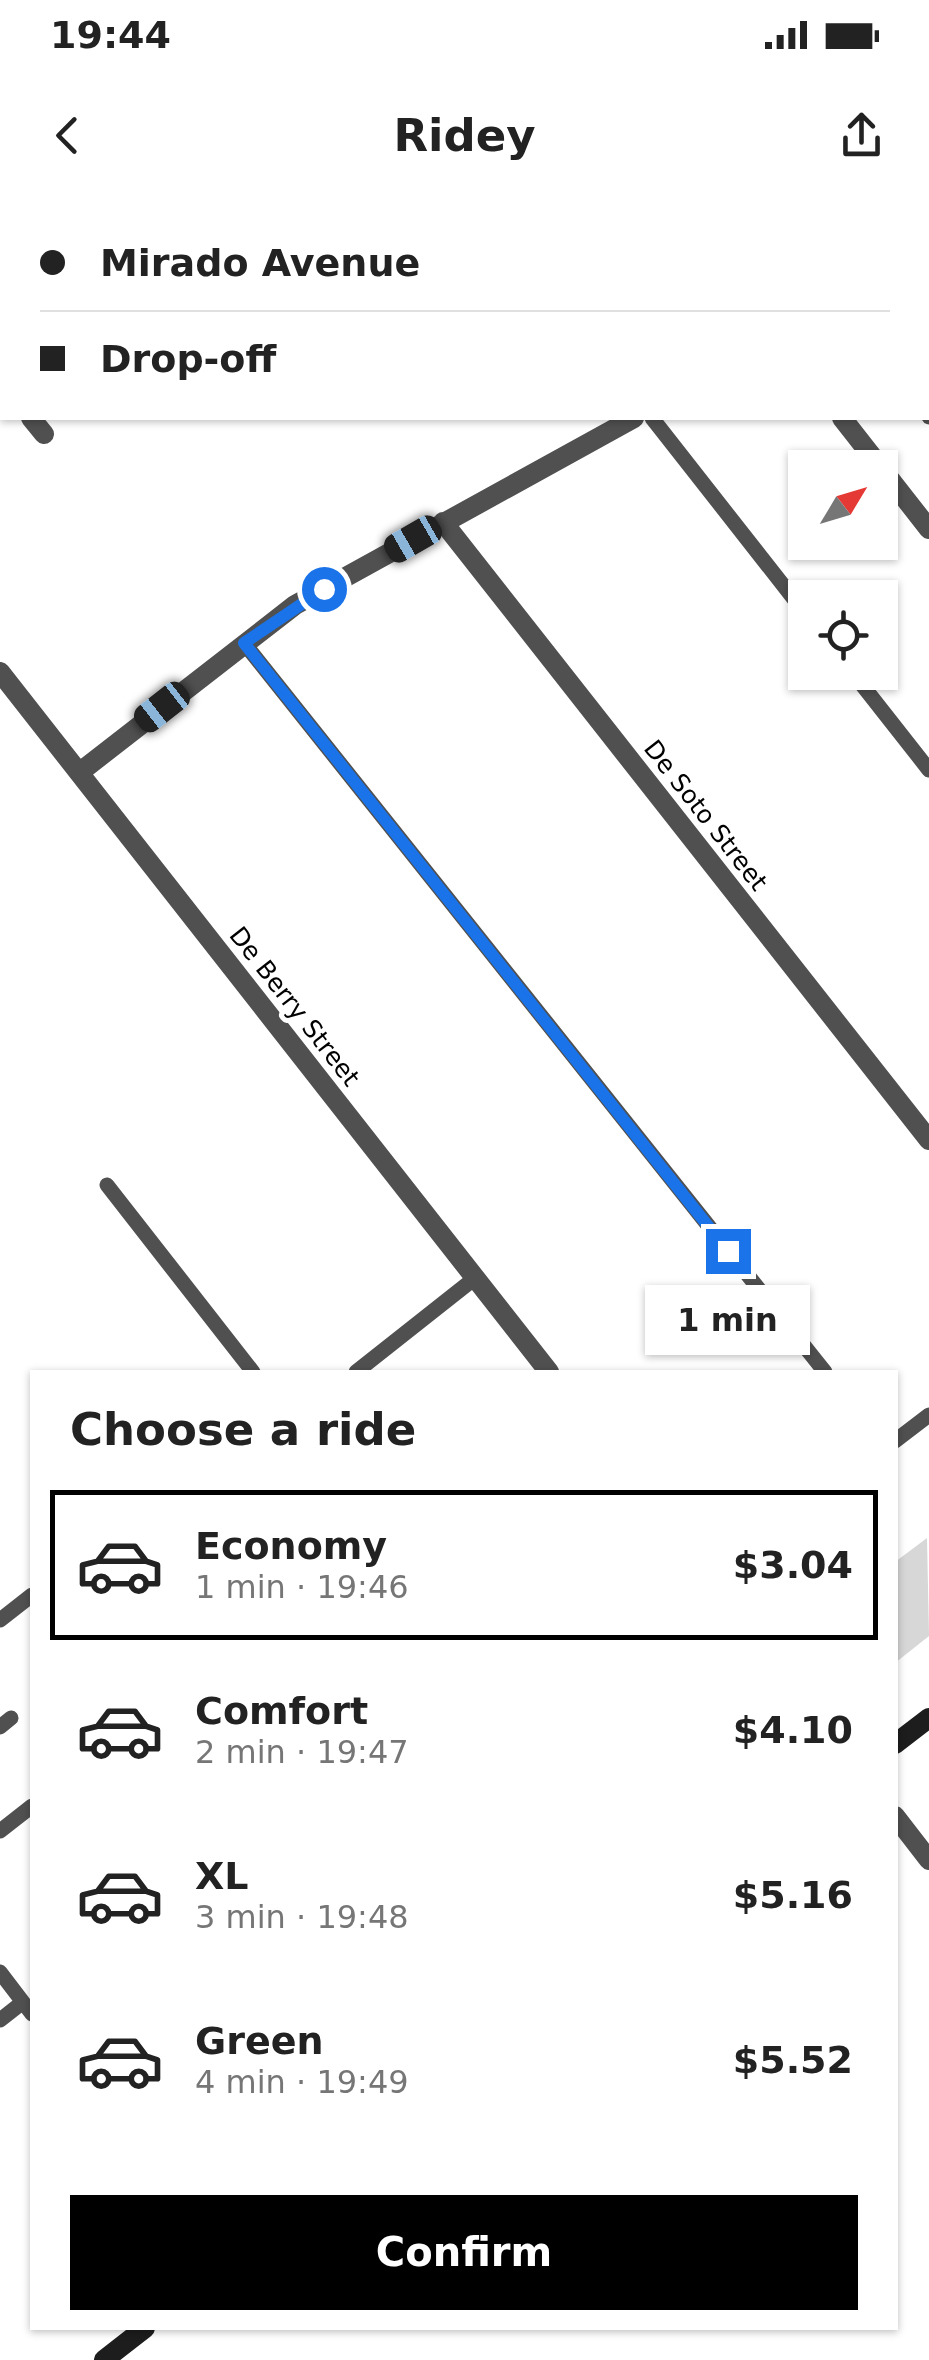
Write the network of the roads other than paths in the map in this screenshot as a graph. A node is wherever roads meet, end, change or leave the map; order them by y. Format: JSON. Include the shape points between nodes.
{"nodes":[{"id":1,"x":630,"y":420,"type":"edge"},
{"id":2,"x":654,"y":420,"type":"edge"},
{"id":3,"x":844,"y":420,"type":"edge"},
{"id":4,"x":443,"y":522,"type":"junction"},
{"id":5,"x":929,"y":529,"type":"edge"},
{"id":6,"x":788,"y":590,"type":"edge"},
{"id":7,"x":244,"y":643,"type":"junction"},
{"id":8,"x":0,"y":672,"type":"edge"},
{"id":9,"x":866,"y":690,"type":"edge"},
{"id":10,"x":929,"y":770,"type":"edge"},
{"id":11,"x":80,"y":772,"type":"junction"},
{"id":12,"x":929,"y":1140,"type":"edge"},
{"id":13,"x":107,"y":1185,"type":"dead end"},
{"id":14,"x":475,"y":1278,"type":"junction"},
{"id":15,"x":252,"y":1370,"type":"edge"},
{"id":16,"x":359,"y":1370,"type":"edge"},
{"id":17,"x":547,"y":1370,"type":"edge"},
{"id":18,"x":823,"y":1370,"type":"edge"},
{"id":19,"x":929,"y":1414,"type":"edge"},
{"id":20,"x":898,"y":1438,"type":"edge"},
{"id":21,"x":30,"y":1597,"type":"edge"},
{"id":22,"x":0,"y":1620,"type":"edge"},
{"id":23,"x":929,"y":1718,"type":"edge"},
{"id":24,"x":898,"y":1742,"type":"edge"},
{"id":25,"x":30,"y":1808,"type":"edge"},
{"id":26,"x":898,"y":1820,"type":"edge"},
{"id":27,"x":0,"y":1831,"type":"edge"},
{"id":28,"x":929,"y":1860,"type":"edge"},
{"id":29,"x":0,"y":1972,"type":"edge"},
{"id":30,"x":28,"y":2008,"type":"edge"},
{"id":31,"x":0,"y":2020,"type":"edge"},
{"id":32,"x":143,"y":2330,"type":"edge"},
{"id":33,"x":104,"y":2360,"type":"edge"}],
"edges":[{"from":1,"to":4,"type":"street"},
{"from":2,"to":6,"type":"lane"},
{"from":3,"to":5,"type":"street"},
{"from":4,"to":7,"type":"street","via":[[294,606]]},
{"from":4,"to":12,"type":"street","name":"De Soto Street"},
{"from":7,"to":11,"type":"street"},
{"from":7,"to":18,"type":"lane"},
{"from":8,"to":11,"type":"street","name":"De Berry Street"},
{"from":9,"to":10,"type":"lane"},
{"from":11,"to":14,"type":"street","name":"De Berry Street"},
{"from":13,"to":15,"type":"lane"},
{"from":14,"to":16,"type":"lane"},
{"from":14,"to":17,"type":"street","name":"De Berry Street"},
{"from":19,"to":20,"type":"lane"},
{"from":21,"to":22,"type":"lane"},
{"from":23,"to":24,"type":"main road"},
{"from":25,"to":27,"type":"lane"},
{"from":26,"to":28,"type":"street"},
{"from":29,"to":30,"type":"lane"},
{"from":30,"to":31,"type":"lane"},
{"from":32,"to":33,"type":"main road"}]}
